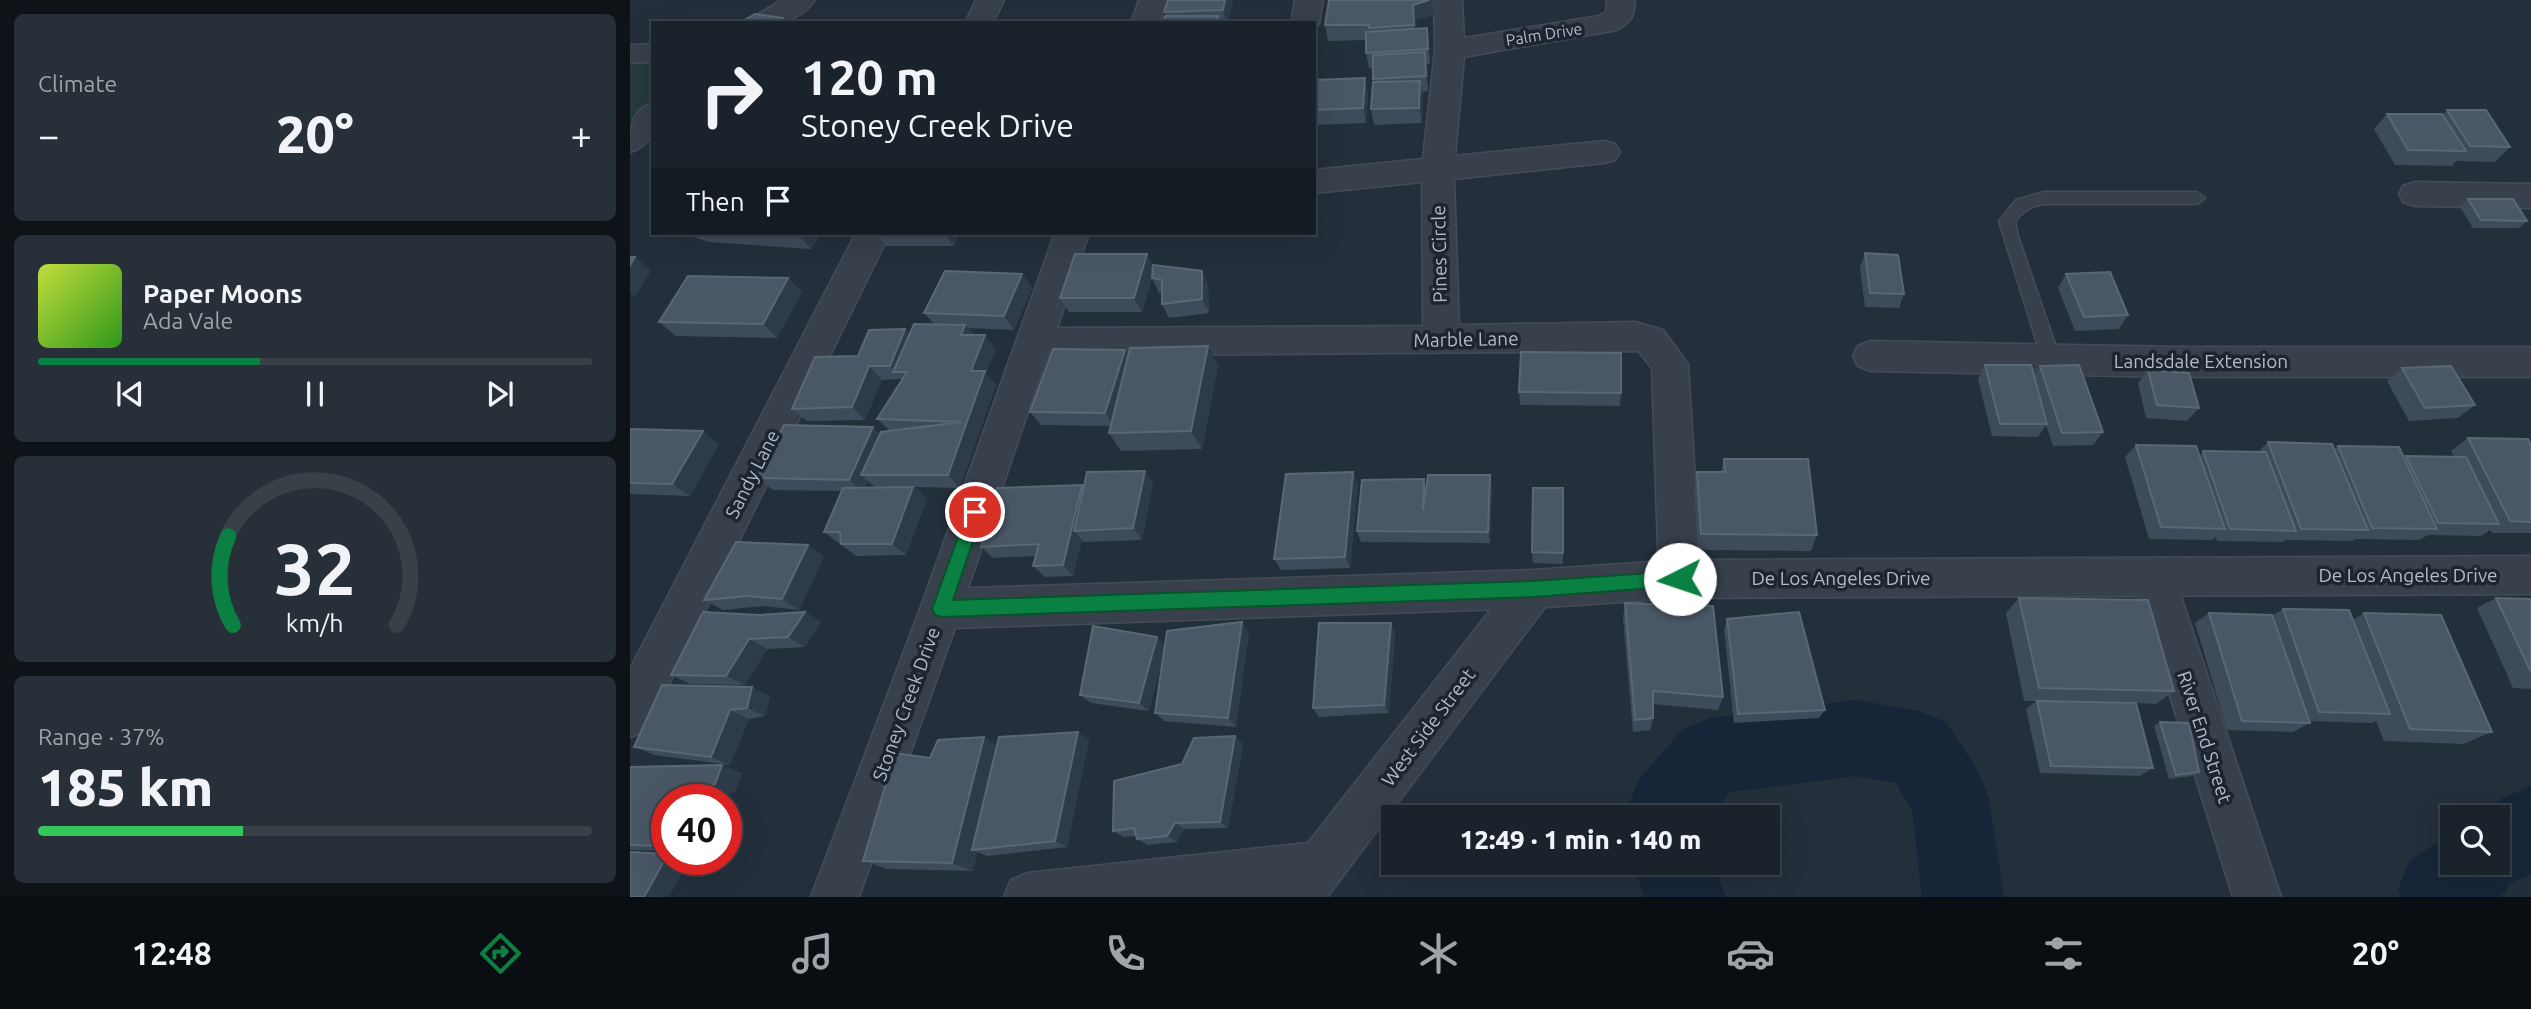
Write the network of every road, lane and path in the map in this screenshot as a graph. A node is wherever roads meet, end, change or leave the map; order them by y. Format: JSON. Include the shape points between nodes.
{"nodes":[{"id":1,"x":801,"y":0,"type":"edge"},
{"id":2,"x":990,"y":0,"type":"edge"},
{"id":3,"x":1153,"y":0,"type":"edge"},
{"id":4,"x":1309,"y":0,"type":"edge"},
{"id":5,"x":1448,"y":0,"type":"edge"},
{"id":6,"x":1621,"y":0,"type":"edge"},
{"id":7,"x":767,"y":21,"type":"edge"},
{"id":8,"x":980,"y":21,"type":"edge"},
{"id":9,"x":1146,"y":21,"type":"edge"},
{"id":10,"x":1305,"y":21,"type":"edge"},
{"id":11,"x":1450,"y":50,"type":"junction"},
{"id":12,"x":651,"y":53,"type":"edge"},
{"id":13,"x":630,"y":54,"type":"edge"},
{"id":14,"x":651,"y":115,"type":"edge"},
{"id":15,"x":630,"y":141,"type":"edge"},
{"id":16,"x":1604,"y":152,"type":"dead end"},
{"id":17,"x":1438,"y":168,"type":"junction"},
{"id":18,"x":1316,"y":182,"type":"edge"},
{"id":19,"x":2415,"y":194,"type":"dead end"},
{"id":20,"x":2531,"y":196,"type":"edge"},
{"id":21,"x":2197,"y":198,"type":"dead end"},
{"id":22,"x":872,"y":235,"type":"edge"},
{"id":23,"x":1071,"y":235,"type":"edge"},
{"id":24,"x":1441,"y":340,"type":"junction"},
{"id":25,"x":1034,"y":342,"type":"junction"},
{"id":26,"x":1871,"y":356,"type":"dead end"},
{"id":27,"x":2051,"y":359,"type":"junction"},
{"id":28,"x":2531,"y":362,"type":"edge"},
{"id":29,"x":2531,"y":575,"type":"edge"},
{"id":30,"x":2154,"y":578,"type":"junction"},
{"id":31,"x":1680,"y":579,"type":"junction"},
{"id":32,"x":1533,"y":589,"type":"junction"},
{"id":33,"x":941,"y":609,"type":"junction"},
{"id":34,"x":630,"y":715,"type":"edge"},
{"id":35,"x":1310,"y":881,"type":"edge"},
{"id":36,"x":835,"y":897,"type":"edge"},
{"id":37,"x":1028,"y":897,"type":"edge"},
{"id":38,"x":2257,"y":897,"type":"edge"}],
"edges":[{"from":1,"to":7,"type":"street"},
{"from":2,"to":8,"type":"street"},
{"from":3,"to":9,"type":"street"},
{"from":4,"to":10,"type":"street"},
{"from":5,"to":11,"type":"street","name":"Pines Circle"},
{"from":6,"to":11,"type":"street","name":"Palm Drive","via":[[1620,16],[1607,24]]},
{"from":11,"to":17,"type":"street","name":"Pines Circle"},
{"from":12,"to":13,"type":"street"},
{"from":14,"to":15,"type":"street"},
{"from":16,"to":17,"type":"street"},
{"from":17,"to":18,"type":"street"},
{"from":17,"to":24,"type":"street","name":"Pines Circle"},
{"from":19,"to":20,"type":"street"},
{"from":21,"to":27,"type":"lane","via":[[2044,198],[2015,208],[2007,221],[2010,236]]},
{"from":22,"to":34,"type":"street","name":"Sandy Lane"},
{"from":23,"to":25,"type":"street","name":"Stoney Creek Drive"},
{"from":24,"to":25,"type":"street","name":"Marble Lane"},
{"from":24,"to":31,"type":"street","name":"Marble Lane","via":[[1635,336],[1650,340],[1670,364]]},
{"from":25,"to":33,"type":"street","name":"Stoney Creek Drive"},
{"from":26,"to":27,"type":"street","name":"Landsdale Extension"},
{"from":27,"to":28,"type":"street","name":"Landsdale Extension"},
{"from":29,"to":30,"type":"street","name":"De Los Angeles Drive"},
{"from":30,"to":31,"type":"street","name":"De Los Angeles Drive"},
{"from":30,"to":38,"type":"street","name":"River End Street"},
{"from":31,"to":32,"type":"street","name":"De Los Angeles Drive"},
{"from":32,"to":33,"type":"street","name":"De Los Angeles Drive"},
{"from":32,"to":35,"type":"street","name":"West Side Street"},
{"from":33,"to":36,"type":"street","name":"Stoney Creek Drive"},
{"from":35,"to":37,"type":"street"}]}
